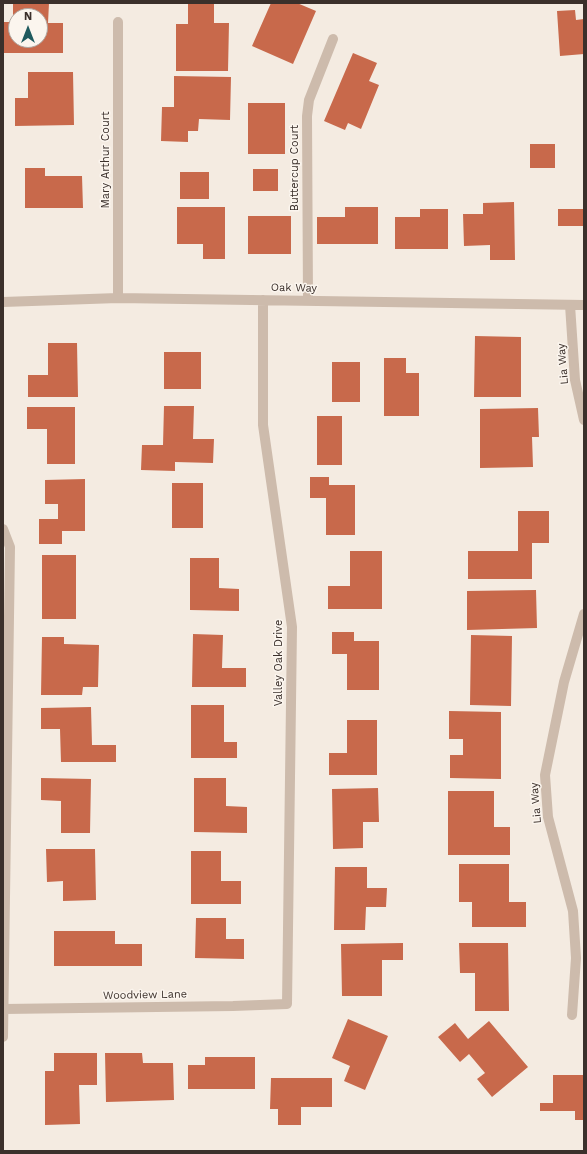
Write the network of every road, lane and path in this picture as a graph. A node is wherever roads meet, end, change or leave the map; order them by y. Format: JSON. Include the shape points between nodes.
{"nodes":[{"id":1,"x":118,"y":22,"type":"dead end"},
{"id":2,"x":333,"y":40,"type":"dead end"},
{"id":3,"x":118,"y":298,"type":"junction"},
{"id":4,"x":263,"y":300,"type":"junction"},
{"id":5,"x":308,"y":301,"type":"junction"},
{"id":6,"x":3,"y":302,"type":"edge"},
{"id":7,"x":570,"y":305,"type":"junction"},
{"id":8,"x":584,"y":305,"type":"edge"},
{"id":9,"x":584,"y":420,"type":"edge"},
{"id":10,"x":3,"y":529,"type":"edge"},
{"id":11,"x":584,"y":614,"type":"edge"},
{"id":12,"x":287,"y":1004,"type":"joint"},
{"id":13,"x":4,"y":1009,"type":"edge"},
{"id":14,"x":572,"y":1015,"type":"dead end"},
{"id":15,"x":3,"y":1037,"type":"edge"}],
"edges":[{"from":1,"to":3,"type":"street","name":"Mary Arthur Court"},
{"from":2,"to":5,"type":"street","name":"Buttercup Court","via":[[309,100],[306,116]]},
{"from":3,"to":4,"type":"street","name":"Oak Way"},
{"from":3,"to":6,"type":"street","name":"Oak Way"},
{"from":4,"to":5,"type":"street","name":"Oak Way"},
{"from":4,"to":12,"type":"street","name":"Valley Oak Drive","via":[[263,425],[292,627]]},
{"from":5,"to":7,"type":"street","name":"Oak Way"},
{"from":7,"to":8,"type":"street","name":"Oak Way"},
{"from":7,"to":9,"type":"street","name":"Lia Way","via":[[575,380]]},
{"from":10,"to":13,"type":"street","via":[[10,547]]},
{"from":11,"to":14,"type":"street","name":"Lia Way","via":[[564,682],[545,774],[548,817],[573,911],[576,958]]},
{"from":12,"to":13,"type":"street","name":"Woodview Lane"},
{"from":13,"to":15,"type":"street"}]}
